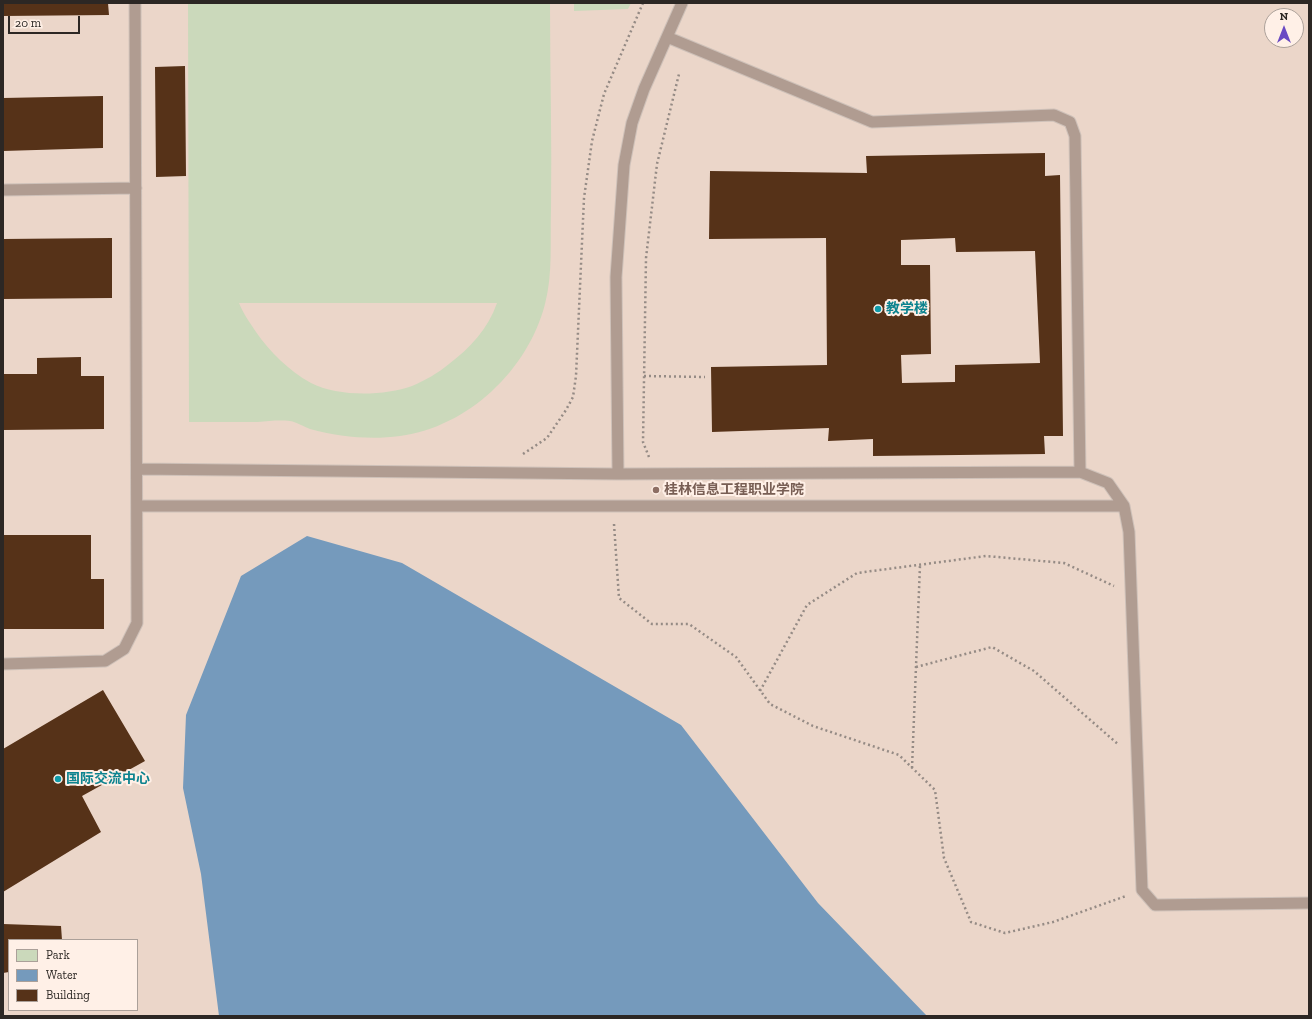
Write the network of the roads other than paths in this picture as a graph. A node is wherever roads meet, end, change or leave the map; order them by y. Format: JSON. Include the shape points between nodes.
{"nodes":[{"id":1,"x":136,"y":3,"type":"edge"},
{"id":2,"x":682,"y":3,"type":"edge"},
{"id":3,"x":667,"y":37,"type":"junction"},
{"id":4,"x":136,"y":188,"type":"junction"},
{"id":5,"x":3,"y":190,"type":"edge"},
{"id":6,"x":137,"y":469,"type":"junction"},
{"id":7,"x":1080,"y":472,"type":"junction"},
{"id":8,"x":618,"y":474,"type":"junction"},
{"id":9,"x":137,"y":506,"type":"junction"},
{"id":10,"x":1124,"y":506,"type":"junction"},
{"id":11,"x":3,"y":664,"type":"edge"},
{"id":12,"x":1309,"y":904,"type":"edge"}],
"edges":[{"from":1,"to":4,"type":"lane"},
{"from":2,"to":3,"type":"lane"},
{"from":3,"to":7,"type":"lane","via":[[872,122],[1054,115],[1070,122],[1075,136]]},
{"from":3,"to":8,"type":"lane","via":[[632,123],[624,165],[616,277]]},
{"from":4,"to":5,"type":"lane"},
{"from":4,"to":6,"type":"lane"},
{"from":6,"to":8,"type":"lane"},
{"from":6,"to":9,"type":"lane"},
{"from":7,"to":8,"type":"lane"},
{"from":7,"to":10,"type":"lane","via":[[1108,483]]},
{"from":9,"to":10,"type":"lane"},
{"from":9,"to":11,"type":"lane","via":[[137,623],[124,649],[105,661]]},
{"from":10,"to":12,"type":"lane","via":[[1129,532],[1142,890],[1155,905]]}]}
